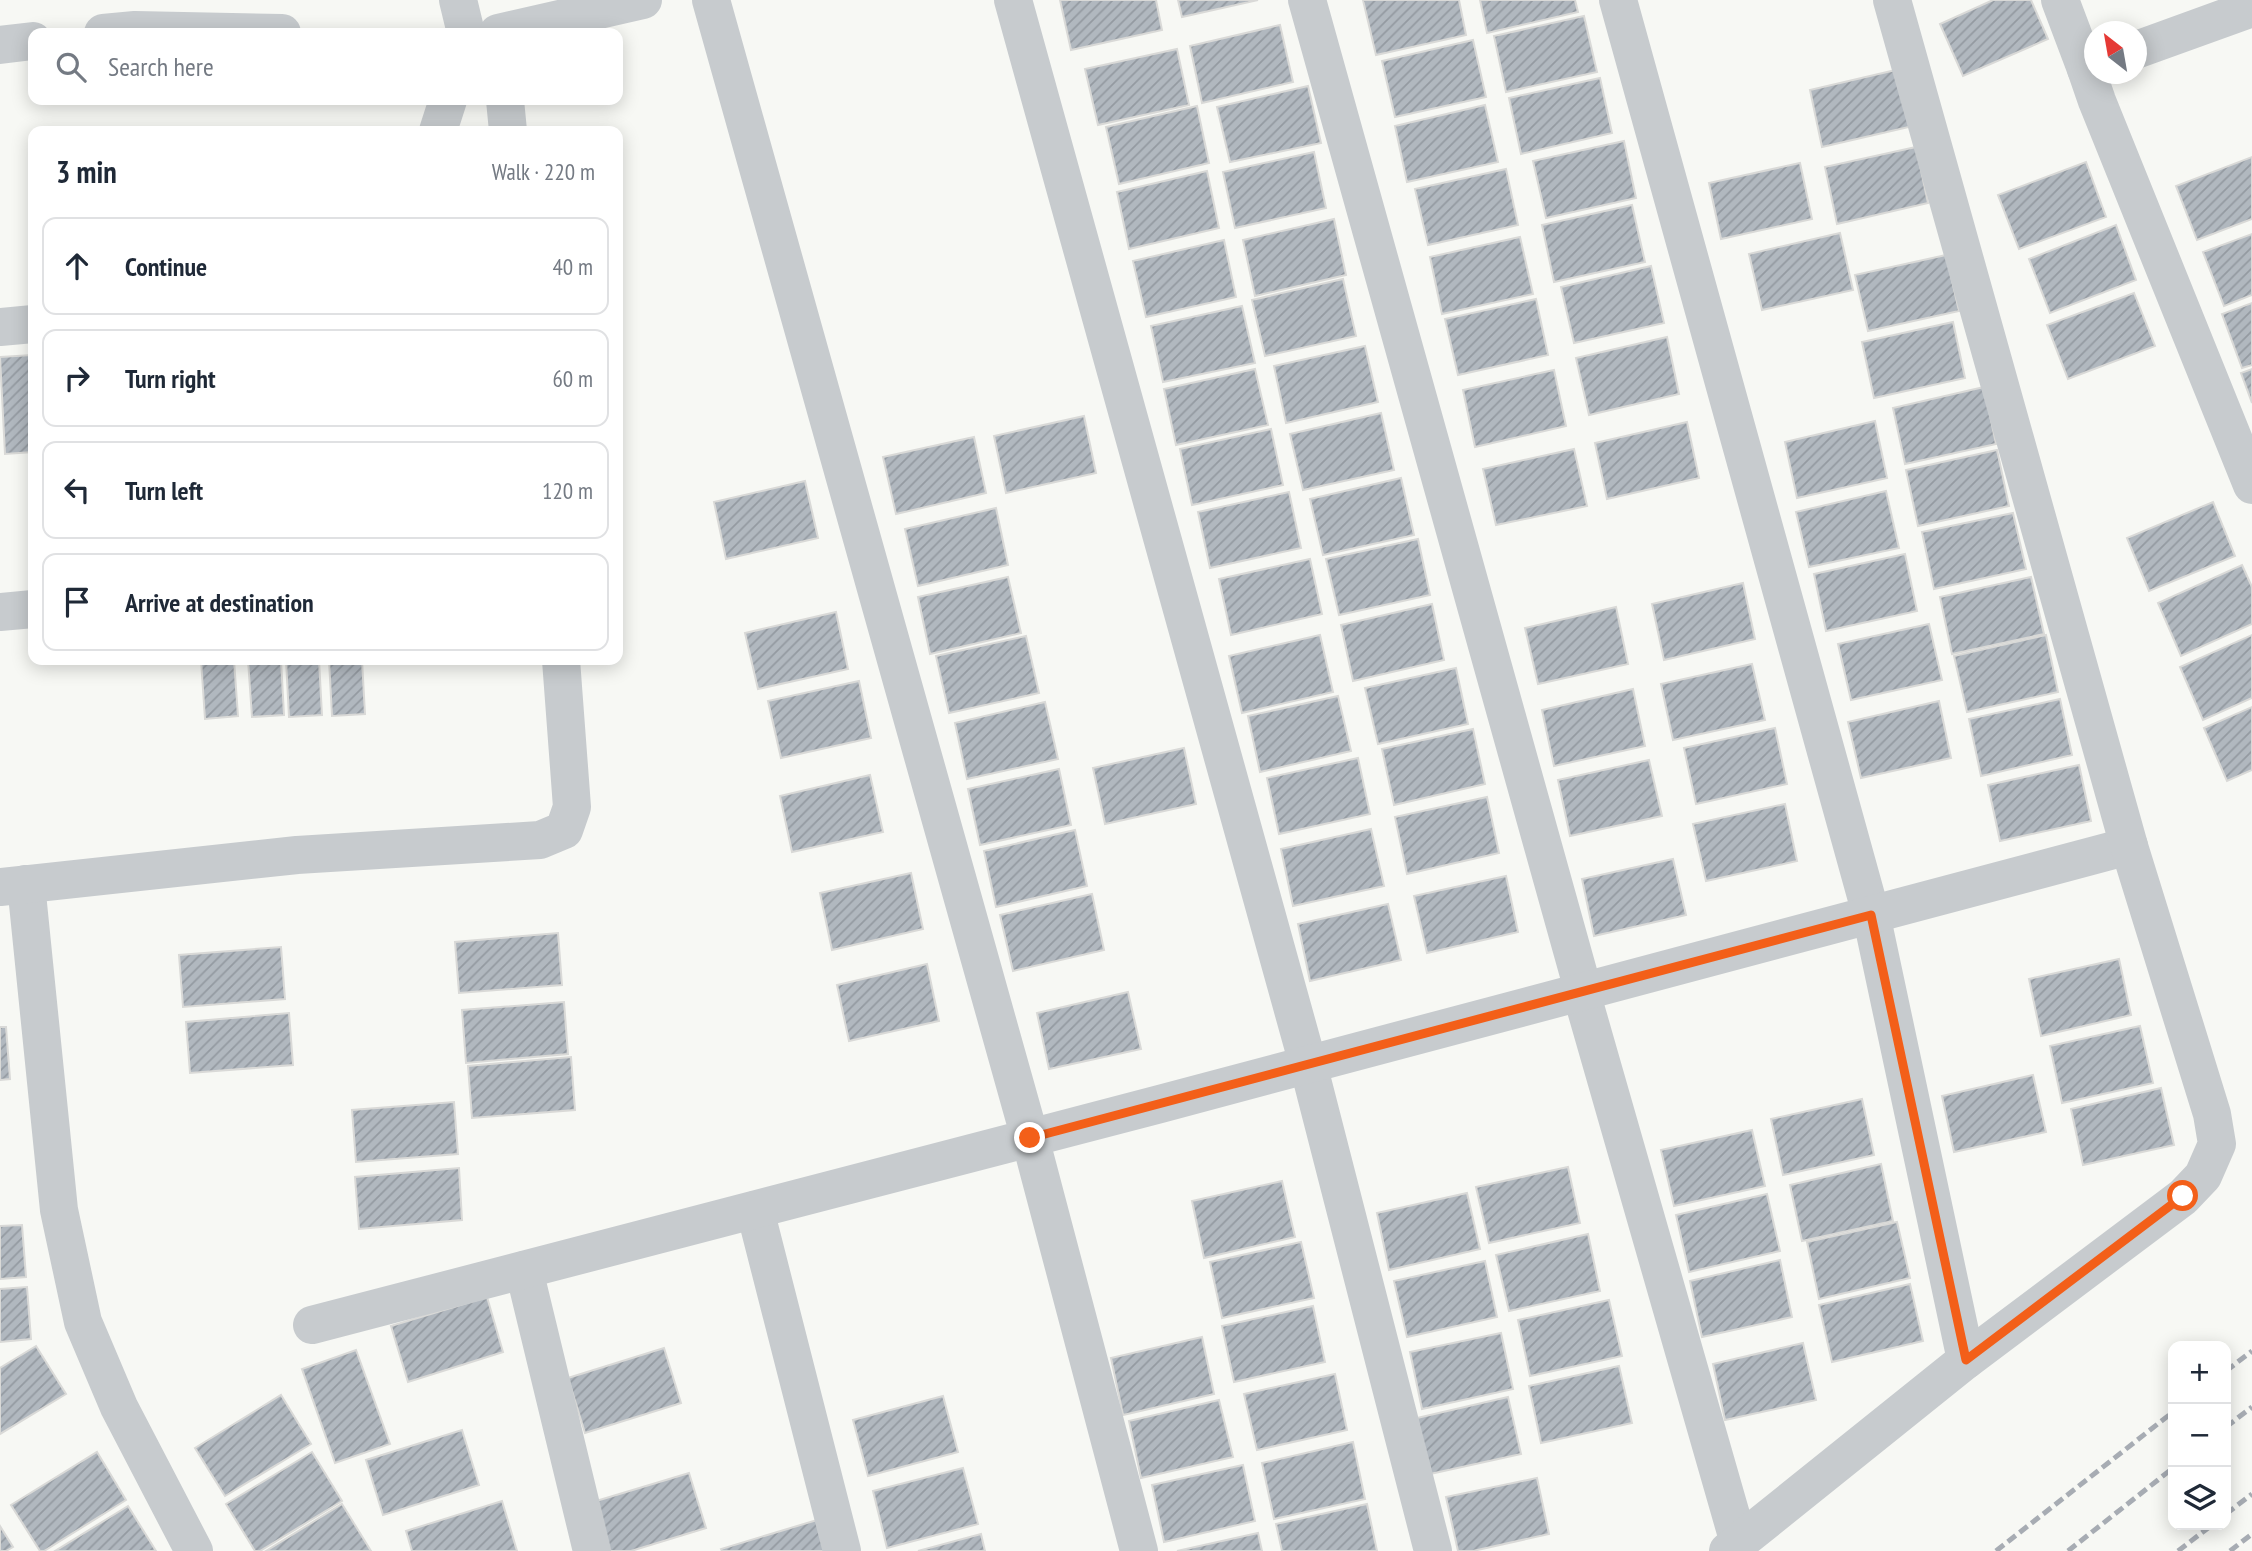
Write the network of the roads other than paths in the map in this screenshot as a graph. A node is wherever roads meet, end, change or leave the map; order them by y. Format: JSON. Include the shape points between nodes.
{"nodes":[{"id":1,"x":458,"y":0,"type":"edge"},
{"id":2,"x":643,"y":0,"type":"edge"},
{"id":3,"x":711,"y":0,"type":"edge"},
{"id":4,"x":1013,"y":0,"type":"edge"},
{"id":5,"x":1307,"y":0,"type":"edge"},
{"id":6,"x":1618,"y":0,"type":"edge"},
{"id":7,"x":1892,"y":0,"type":"edge"},
{"id":8,"x":2060,"y":0,"type":"edge"},
{"id":9,"x":2252,"y":8,"type":"edge"},
{"id":10,"x":122,"y":21,"type":"edge"},
{"id":11,"x":215,"y":28,"type":"edge"},
{"id":12,"x":465,"y":28,"type":"edge"},
{"id":13,"x":520,"y":28,"type":"edge"},
{"id":14,"x":28,"y":42,"type":"edge"},
{"id":15,"x":0,"y":45,"type":"edge"},
{"id":16,"x":2147,"y":46,"type":"edge"},
{"id":17,"x":2084,"y":54,"type":"edge"},
{"id":18,"x":2097,"y":84,"type":"edge"},
{"id":19,"x":447,"y":105,"type":"edge"},
{"id":20,"x":505,"y":105,"type":"edge"},
{"id":21,"x":440,"y":126,"type":"edge"},
{"id":22,"x":508,"y":126,"type":"edge"},
{"id":23,"x":28,"y":324,"type":"edge"},
{"id":24,"x":0,"y":327,"type":"edge"},
{"id":25,"x":2252,"y":485,"type":"edge"},
{"id":26,"x":28,"y":609,"type":"edge"},
{"id":27,"x":0,"y":612,"type":"edge"},
{"id":28,"x":561,"y":665,"type":"edge"},
{"id":29,"x":2130,"y":846,"type":"junction"},
{"id":30,"x":13,"y":885,"type":"edge"},
{"id":31,"x":1871,"y":915,"type":"junction"},
{"id":32,"x":1581,"y":992,"type":"junction"},
{"id":33,"x":1307,"y":1065,"type":"junction"},
{"id":34,"x":1030,"y":1138,"type":"junction"},
{"id":35,"x":755,"y":1210,"type":"junction"},
{"id":36,"x":524,"y":1270,"type":"junction"},
{"id":37,"x":312,"y":1325,"type":"dead end"},
{"id":38,"x":1966,"y":1360,"type":"junction"},
{"id":39,"x":1733,"y":1547,"type":"edge"},
{"id":40,"x":194,"y":1551,"type":"edge"},
{"id":41,"x":592,"y":1551,"type":"edge"},
{"id":42,"x":842,"y":1551,"type":"edge"},
{"id":43,"x":1139,"y":1551,"type":"edge"},
{"id":44,"x":1433,"y":1551,"type":"edge"}],
"edges":[{"from":1,"to":12,"type":"street"},
{"from":2,"to":13,"type":"street"},
{"from":3,"to":34,"type":"street"},
{"from":4,"to":33,"type":"street"},
{"from":5,"to":32,"type":"street"},
{"from":6,"to":31,"type":"street"},
{"from":7,"to":29,"type":"street"},
{"from":8,"to":17,"type":"street"},
{"from":9,"to":16,"type":"street"},
{"from":10,"to":11,"type":"street"},
{"from":14,"to":15,"type":"street"},
{"from":18,"to":25,"type":"street"},
{"from":19,"to":21,"type":"street"},
{"from":20,"to":22,"type":"street"},
{"from":23,"to":24,"type":"street"},
{"from":26,"to":27,"type":"street"},
{"from":28,"to":30,"type":"street","via":[[572,807],[564,830],[540,840],[296,855]]},
{"from":29,"to":31,"type":"street"},
{"from":29,"to":38,"type":"street","via":[[2212,1114],[2217,1144],[2203,1176],[2183,1196]]},
{"from":30,"to":40,"type":"street","via":[[59,1210],[83,1322],[120,1407]]},
{"from":31,"to":32,"type":"street"},
{"from":31,"to":38,"type":"street"},
{"from":32,"to":33,"type":"street"},
{"from":32,"to":39,"type":"street"},
{"from":33,"to":34,"type":"street"},
{"from":33,"to":44,"type":"street"},
{"from":34,"to":35,"type":"street"},
{"from":34,"to":43,"type":"street"},
{"from":35,"to":36,"type":"street"},
{"from":35,"to":42,"type":"street"},
{"from":36,"to":37,"type":"street"},
{"from":36,"to":41,"type":"street"},
{"from":38,"to":39,"type":"street"}]}
